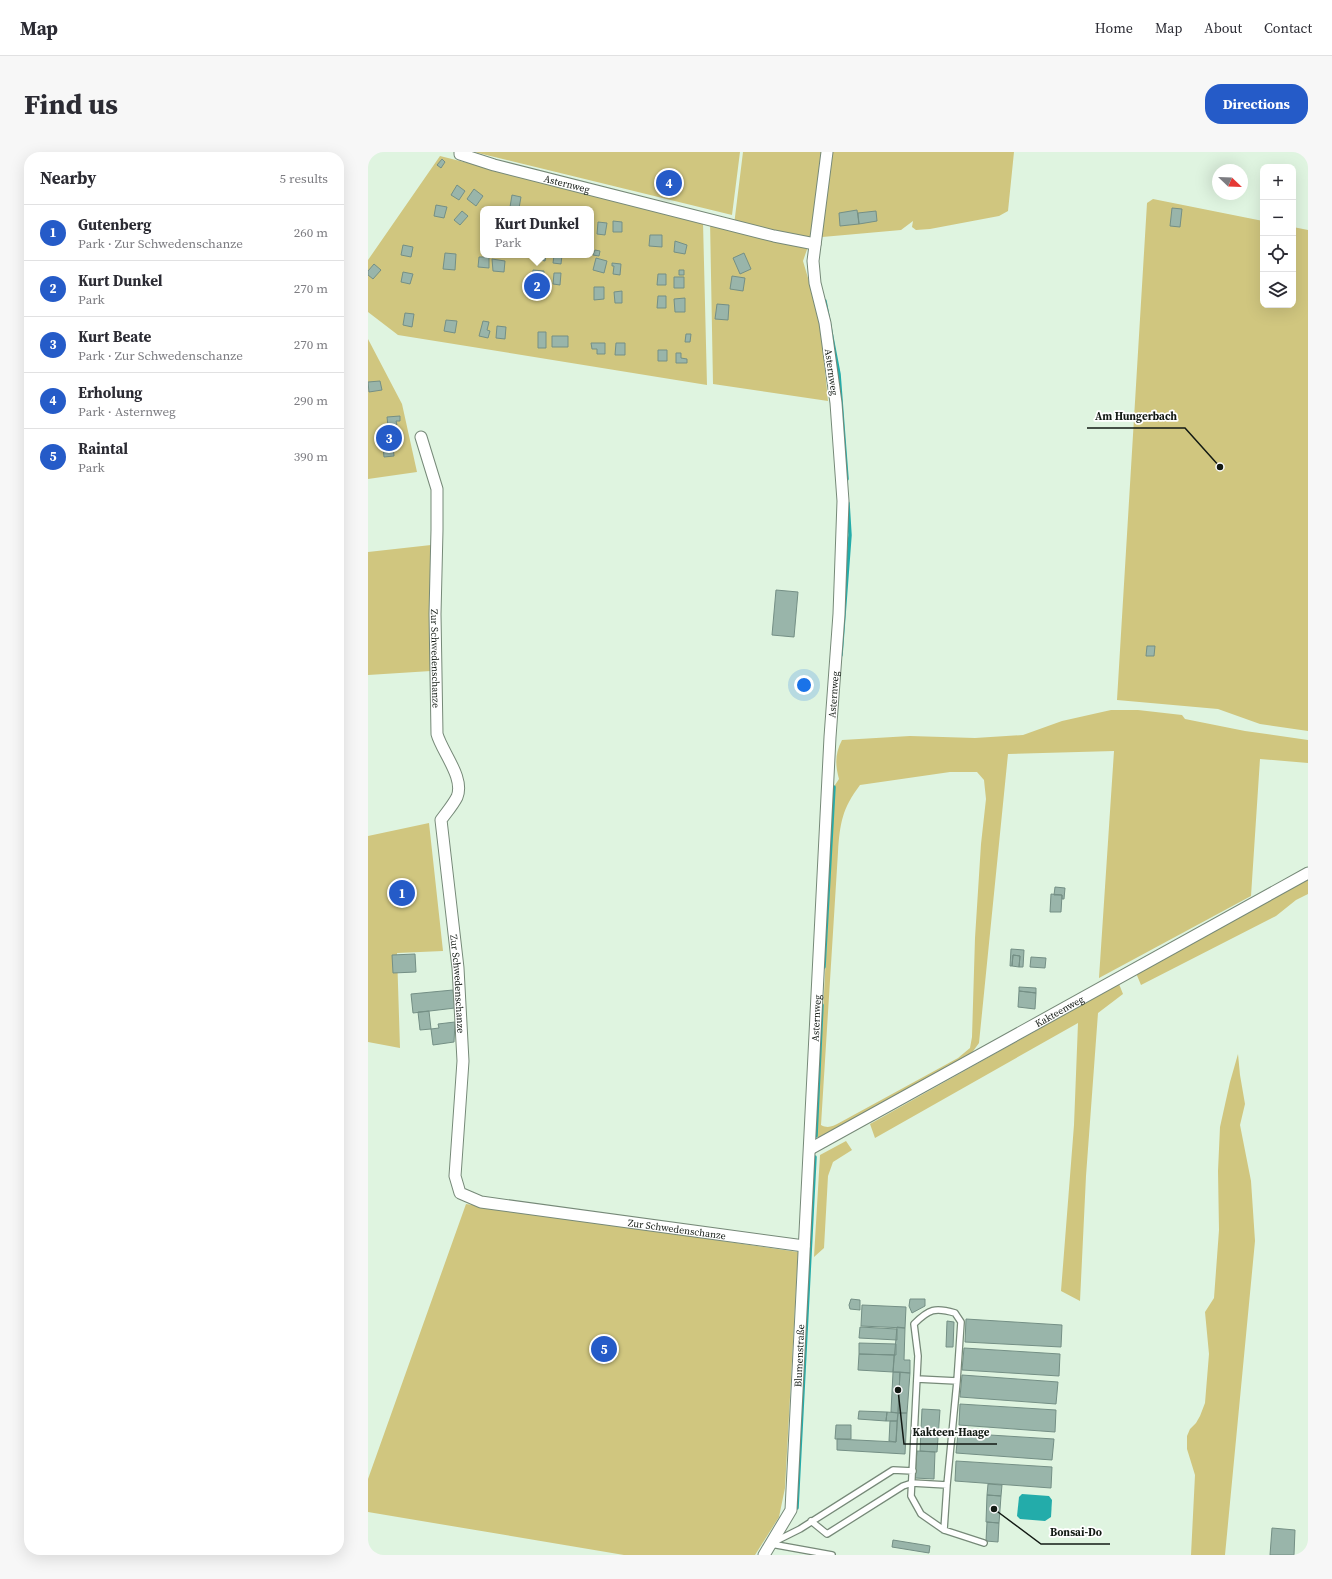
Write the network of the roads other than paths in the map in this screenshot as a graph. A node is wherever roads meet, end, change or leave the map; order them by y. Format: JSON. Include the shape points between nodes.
{"nodes":[{"id":1,"x":827,"y":152,"type":"edge"},
{"id":2,"x":460,"y":153,"type":"edge"},
{"id":3,"x":815,"y":244,"type":"junction"},
{"id":4,"x":421,"y":437,"type":"dead end"},
{"id":5,"x":1308,"y":873,"type":"edge"},
{"id":6,"x":810,"y":1148,"type":"junction"},
{"id":7,"x":804,"y":1246,"type":"junction"},
{"id":8,"x":917,"y":1379,"type":"junction"},
{"id":9,"x":957,"y":1381,"type":"junction"},
{"id":10,"x":913,"y":1471,"type":"junction"},
{"id":11,"x":912,"y":1483,"type":"junction"},
{"id":12,"x":947,"y":1485,"type":"junction"},
{"id":13,"x":811,"y":1521,"type":"junction"},
{"id":14,"x":944,"y":1530,"type":"junction"},
{"id":15,"x":984,"y":1543,"type":"dead end"},
{"id":16,"x":770,"y":1544,"type":"junction"},
{"id":17,"x":764,"y":1555,"type":"edge"},
{"id":18,"x":832,"y":1555,"type":"edge"}],
"edges":[{"from":1,"to":3,"type":"street","name":"Asternweg"},
{"from":2,"to":3,"type":"street","name":"Asternweg","via":[[494,165]]},
{"from":3,"to":6,"type":"street","name":"Asternweg","via":[[814,283],[825,323],[836,402],[843,502]]},
{"from":4,"to":7,"type":"street","name":"Zur Schwedenschanze","via":[[436,489],[437,734],[459,784],[457,797],[441,820],[459,975],[463,1061],[454,1176],[460,1193],[489,1203]]},
{"from":5,"to":6,"type":"street","name":"Kakteenweg"},
{"from":6,"to":7,"type":"street","name":"Blumenstraße"},
{"from":7,"to":16,"type":"street","name":"Blumenstraße","via":[[791,1510]]},
{"from":8,"to":9,"type":"lane"},
{"from":8,"to":9,"type":"lane","via":[[918,1356],[914,1324],[927,1312],[942,1309],[955,1313],[961,1322]]},
{"from":8,"to":10,"type":"lane"},
{"from":9,"to":12,"type":"lane"},
{"from":10,"to":11,"type":"lane"},
{"from":10,"to":13,"type":"lane","via":[[893,1470]]},
{"from":11,"to":12,"type":"lane"},
{"from":11,"to":13,"type":"lane","via":[[903,1486],[827,1534]]},
{"from":11,"to":14,"type":"lane","via":[[911,1496],[922,1514]]},
{"from":12,"to":14,"type":"lane"},
{"from":13,"to":16,"type":"lane"},
{"from":14,"to":15,"type":"lane"},
{"from":16,"to":17,"type":"street","name":"Blumenstraße"},
{"from":16,"to":18,"type":"lane"}]}
